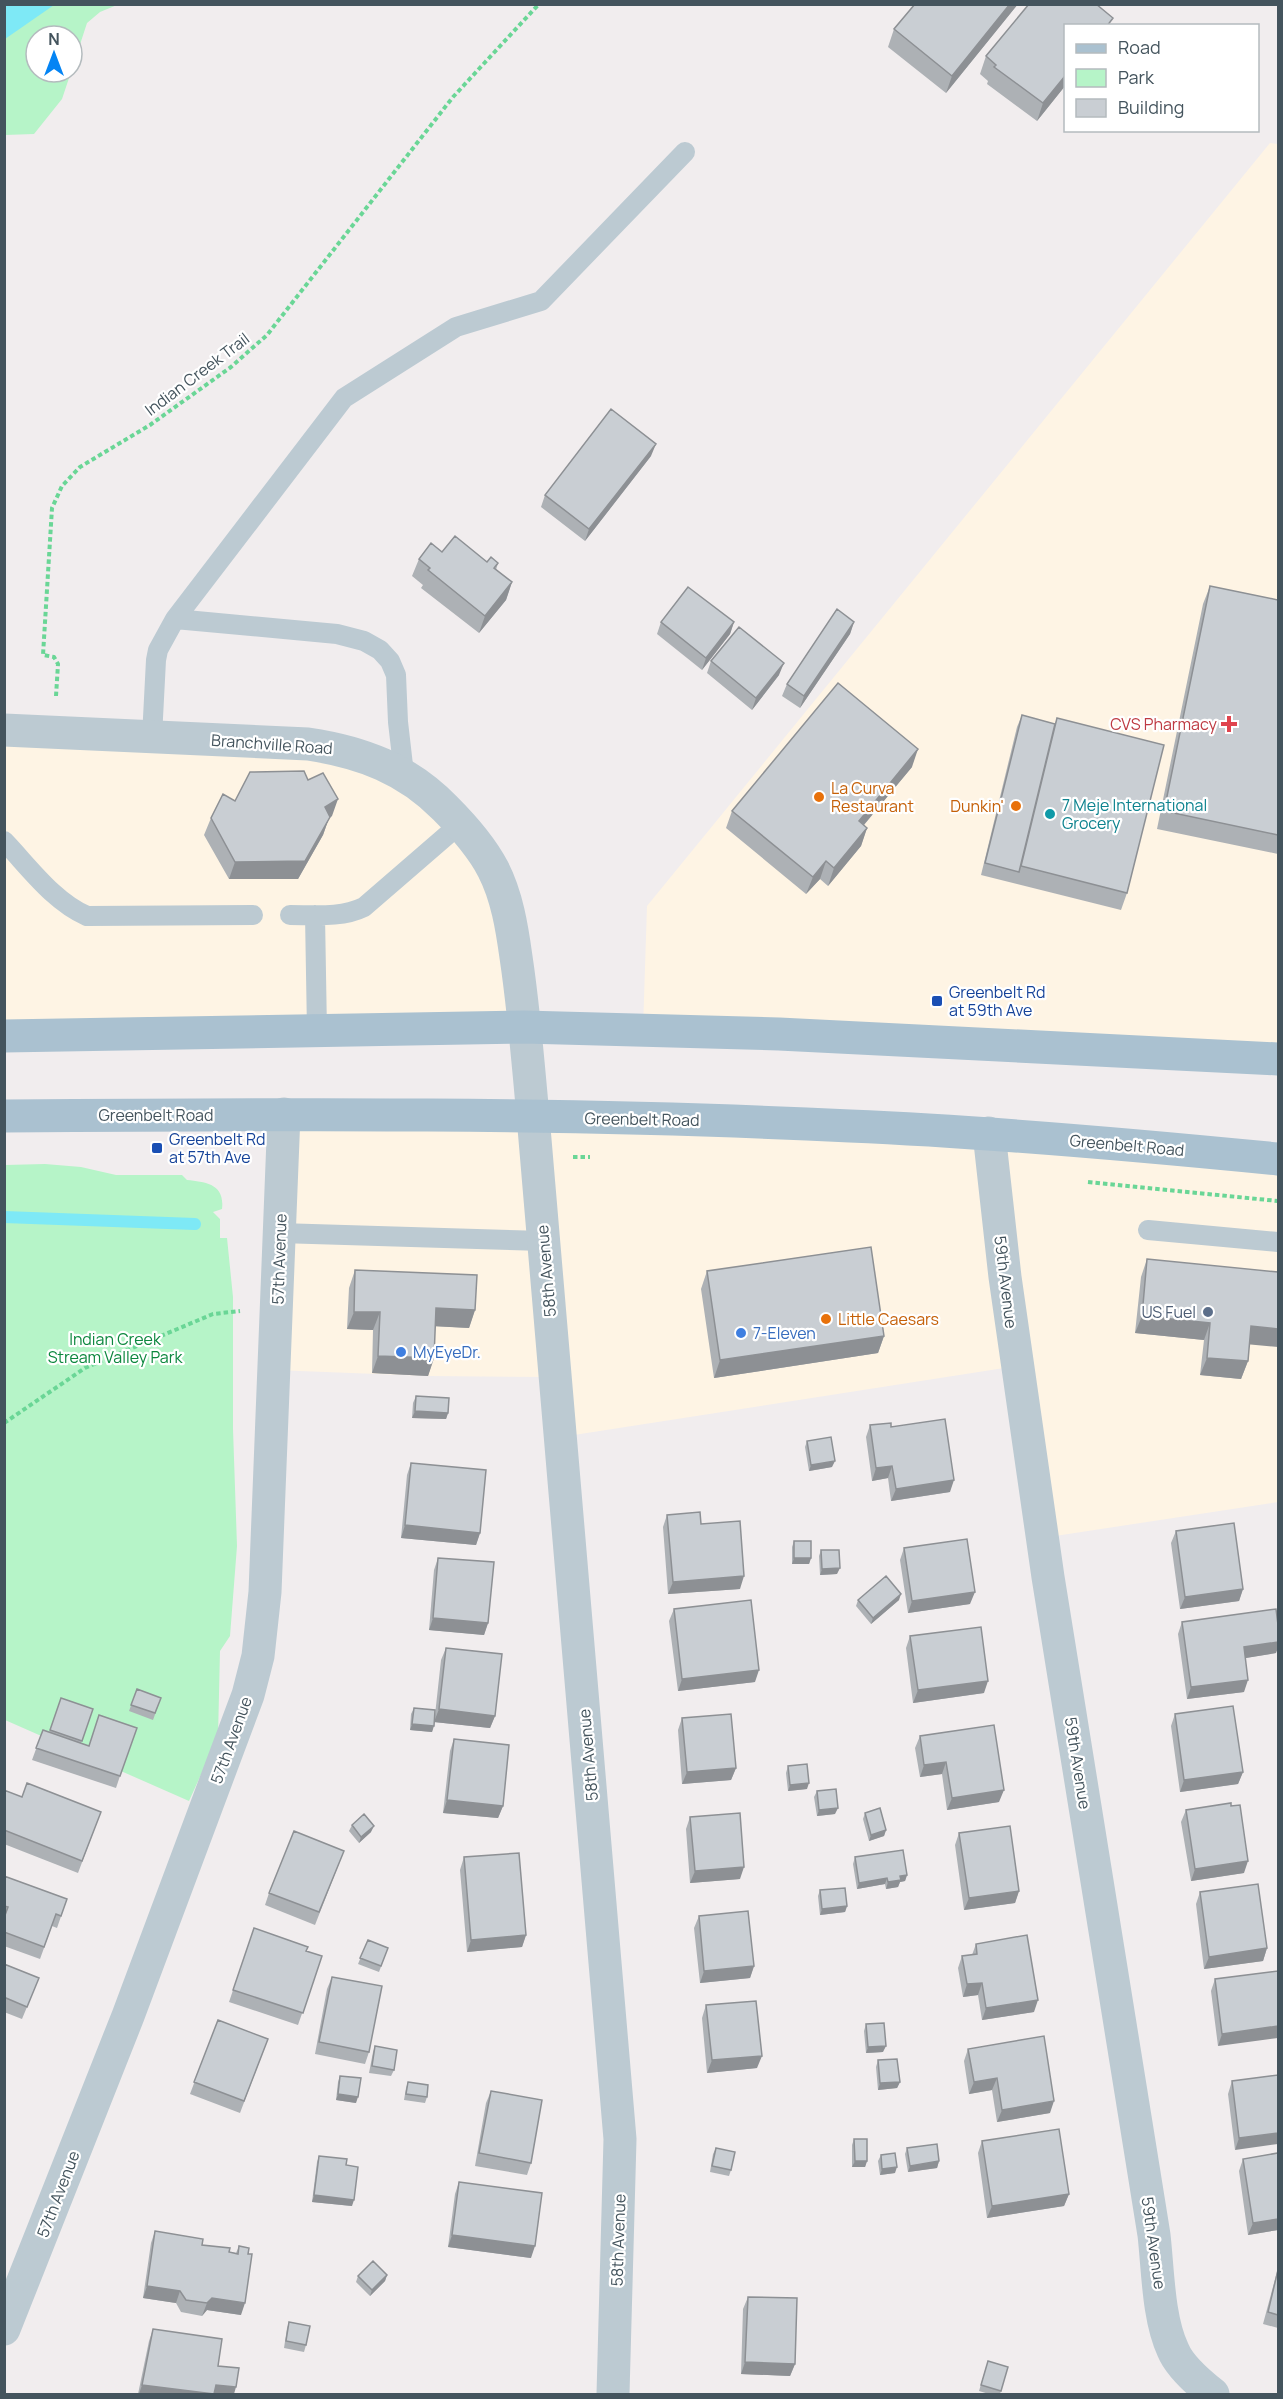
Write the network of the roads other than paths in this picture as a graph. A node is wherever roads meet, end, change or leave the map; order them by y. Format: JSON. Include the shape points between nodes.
{"nodes":[{"id":1,"x":685,"y":152,"type":"dead end"},
{"id":2,"x":175,"y":619,"type":"junction"},
{"id":3,"x":4,"y":730,"type":"edge"},
{"id":4,"x":152,"y":737,"type":"junction"},
{"id":5,"x":404,"y":774,"type":"junction"},
{"id":6,"x":460,"y":824,"type":"junction"},
{"id":7,"x":4,"y":841,"type":"edge"},
{"id":8,"x":253,"y":915,"type":"dead end"},
{"id":9,"x":290,"y":915,"type":"dead end"},
{"id":10,"x":315,"y":915,"type":"junction"},
{"id":11,"x":524,"y":1027,"type":"junction"},
{"id":12,"x":317,"y":1031,"type":"junction"},
{"id":13,"x":4,"y":1036,"type":"edge"},
{"id":14,"x":1278,"y":1059,"type":"edge"},
{"id":15,"x":284,"y":1114,"type":"junction"},
{"id":16,"x":4,"y":1116,"type":"edge"},
{"id":17,"x":533,"y":1116,"type":"junction"},
{"id":18,"x":989,"y":1133,"type":"junction"},
{"id":19,"x":1278,"y":1159,"type":"edge"},
{"id":20,"x":1148,"y":1230,"type":"dead end"},
{"id":21,"x":279,"y":1233,"type":"junction"},
{"id":22,"x":544,"y":1241,"type":"junction"},
{"id":23,"x":1278,"y":1242,"type":"edge"},
{"id":24,"x":4,"y":2329,"type":"edge"},
{"id":25,"x":1206,"y":2388,"type":"edge"},
{"id":26,"x":614,"y":2394,"type":"edge"}],
"edges":[{"from":1,"to":2,"type":"lane","via":[[541,301],[456,327],[344,398]]},
{"from":2,"to":4,"type":"lane","via":[[158,650]]},
{"from":2,"to":5,"type":"lane","via":[[337,634],[380,650],[396,675]]},
{"from":3,"to":4,"type":"street","name":"Branchville Road"},
{"from":4,"to":5,"type":"street","name":"Branchville Road","via":[[308,744],[341,749]]},
{"from":5,"to":6,"type":"street","name":"Branchville Road","via":[[430,793]]},
{"from":6,"to":10,"type":"lane","via":[[364,907],[354,912]]},
{"from":6,"to":11,"type":"street","name":"Branchville Road","via":[[479,845],[502,892],[513,940]]},
{"from":7,"to":8,"type":"lane","via":[[54,893],[87,916]]},
{"from":9,"to":10,"type":"lane"},
{"from":10,"to":12,"type":"lane"},
{"from":11,"to":12,"type":"main road"},
{"from":11,"to":14,"type":"main road","via":[[791,1034]]},
{"from":11,"to":17,"type":"street","name":"Branchville Road"},
{"from":12,"to":13,"type":"main road"},
{"from":15,"to":16,"type":"main road","name":"Greenbelt Road"},
{"from":15,"to":17,"type":"main road","name":"Greenbelt Road"},
{"from":15,"to":21,"type":"street","name":"57th Avenue"},
{"from":17,"to":18,"type":"main road","name":"Greenbelt Road"},
{"from":17,"to":22,"type":"street","name":"58th Avenue"},
{"from":18,"to":19,"type":"main road","name":"Greenbelt Road"},
{"from":18,"to":25,"type":"street","name":"59th Avenue","via":[[1005,1277],[1048,1577],[1152,2223],[1165,2326],[1173,2352]]},
{"from":20,"to":23,"type":"lane"},
{"from":21,"to":22,"type":"lane"},
{"from":21,"to":24,"type":"street","name":"57th Avenue","via":[[265,1592],[258,1656],[248,1695],[128,2016]]},
{"from":22,"to":26,"type":"street","name":"58th Avenue","via":[[620,2139]]}]}
